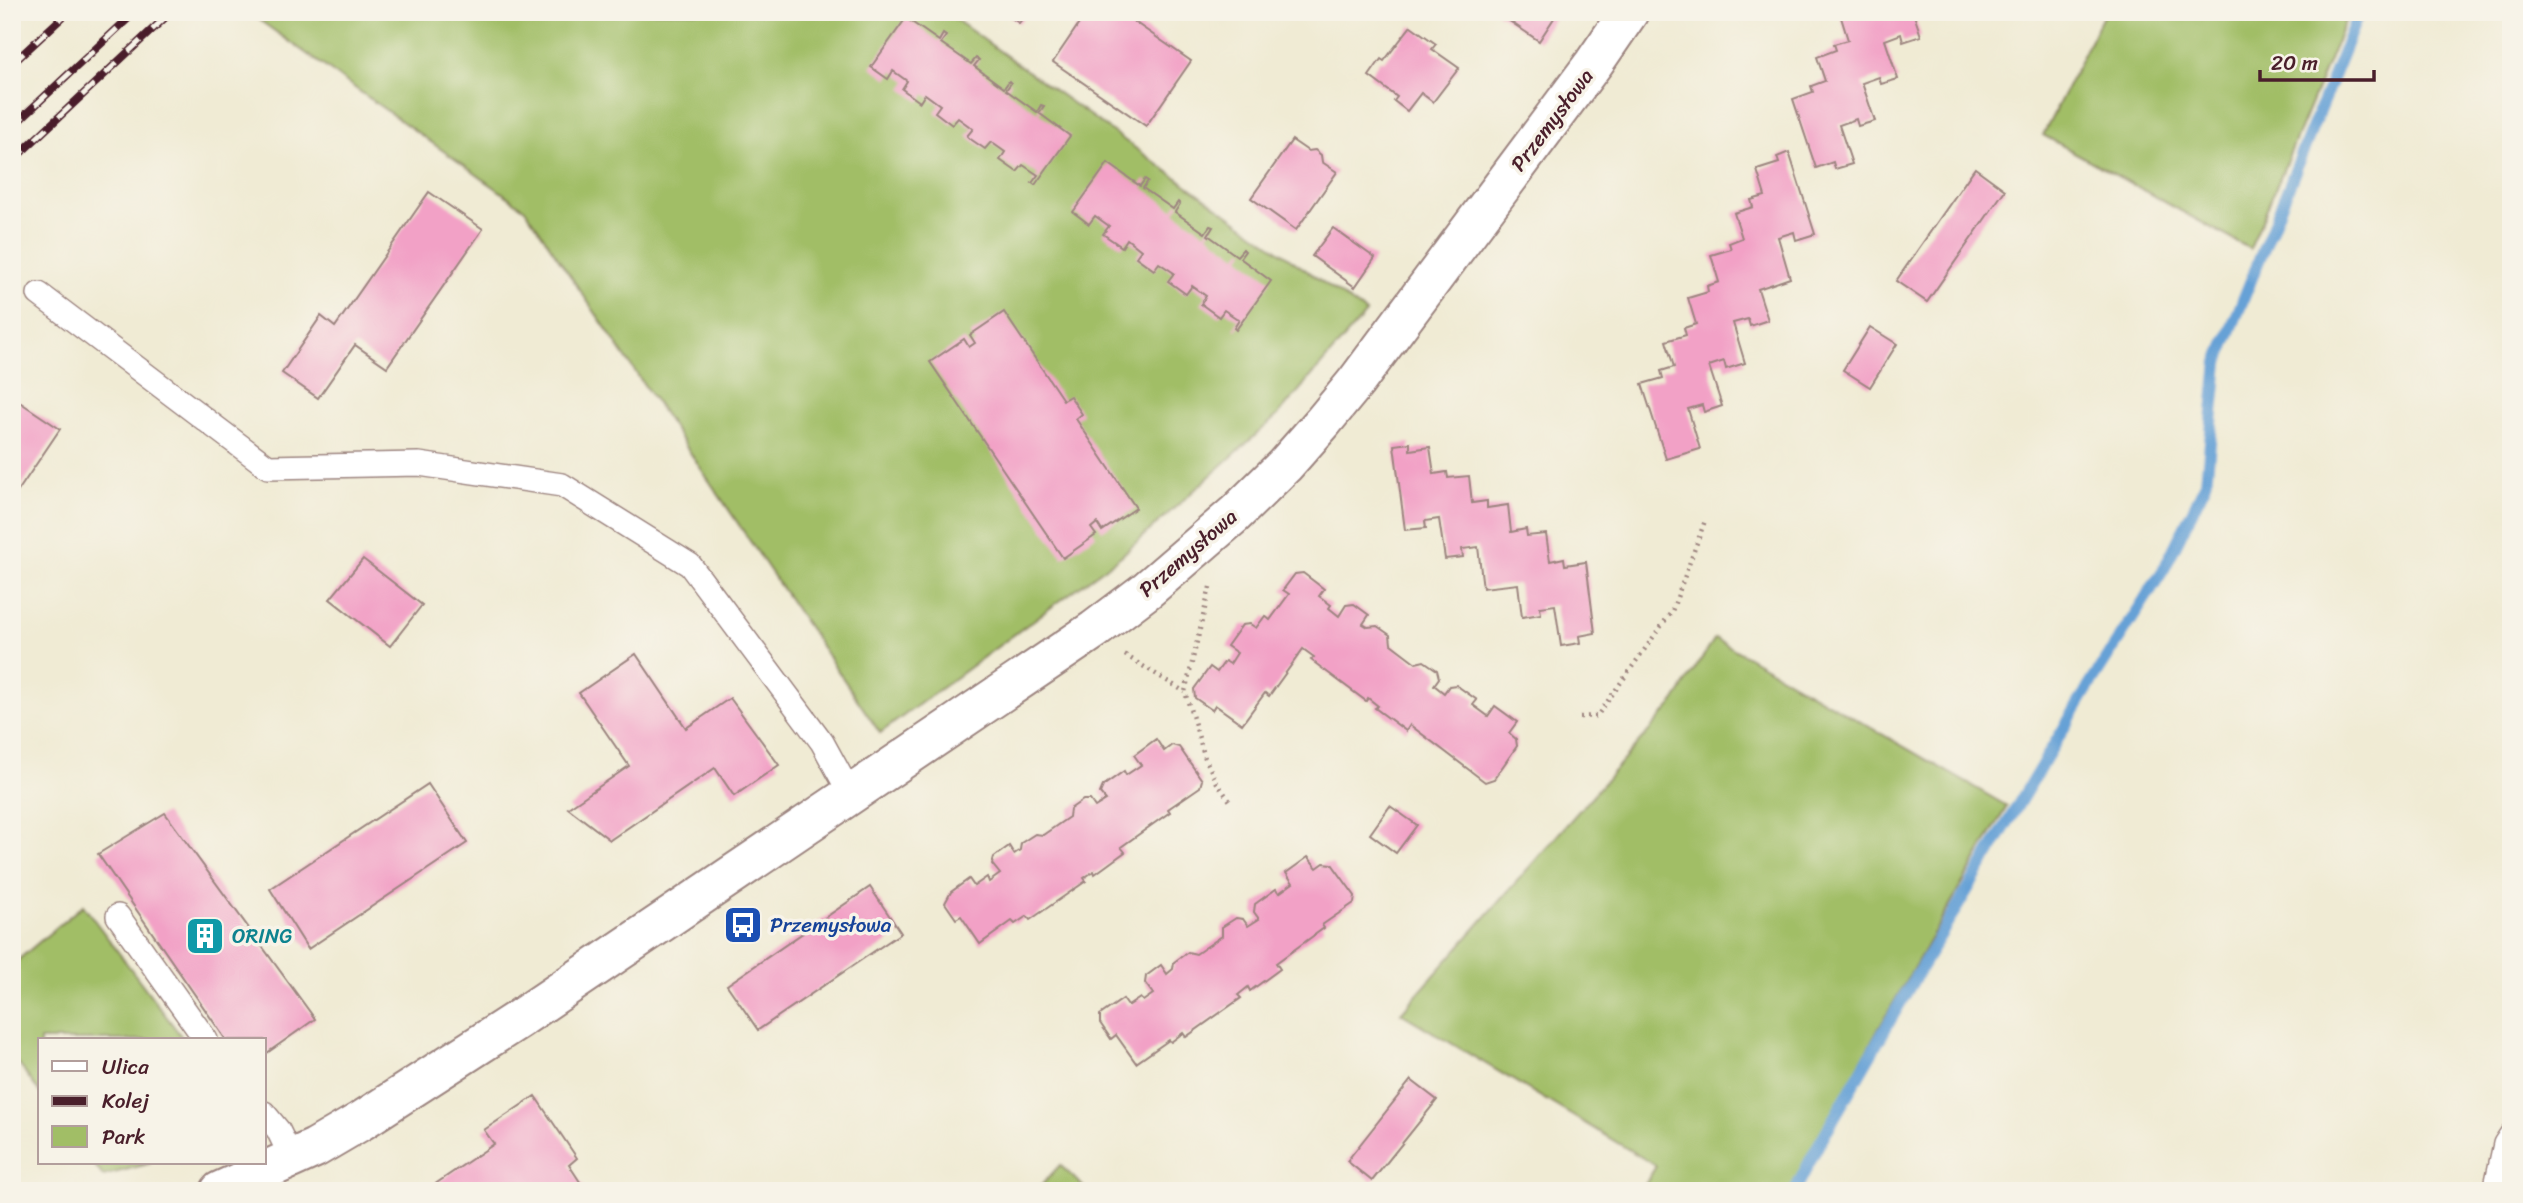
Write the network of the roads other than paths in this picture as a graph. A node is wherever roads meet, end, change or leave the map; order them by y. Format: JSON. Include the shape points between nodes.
{"nodes":[{"id":1,"x":1629,"y":12,"type":"edge"},
{"id":2,"x":39,"y":294,"type":"dead end"},
{"id":3,"x":851,"y":796,"type":"junction"},
{"id":4,"x":118,"y":916,"type":"dead end"},
{"id":5,"x":205,"y":1038,"type":"edge"},
{"id":6,"x":266,"y":1115,"type":"edge"},
{"id":7,"x":2511,"y":1135,"type":"edge"},
{"id":8,"x":292,"y":1159,"type":"junction"},
{"id":9,"x":220,"y":1191,"type":"edge"},
{"id":10,"x":2495,"y":1191,"type":"edge"}],
"edges":[{"from":1,"to":3,"type":"street","name":"Przemysłowa","via":[[1356,382],[1285,465],[1147,590]]},
{"from":2,"to":3,"type":"lane","via":[[268,467],[419,464],[562,485],[690,565],[822,742]]},
{"from":3,"to":8,"type":"street","name":"Przemysłowa","via":[[519,1019],[361,1121]]},
{"from":4,"to":5,"type":"lane"},
{"from":6,"to":8,"type":"lane"},
{"from":7,"to":10,"type":"lane"},
{"from":8,"to":9,"type":"street","name":"Przemysłowa"}]}
